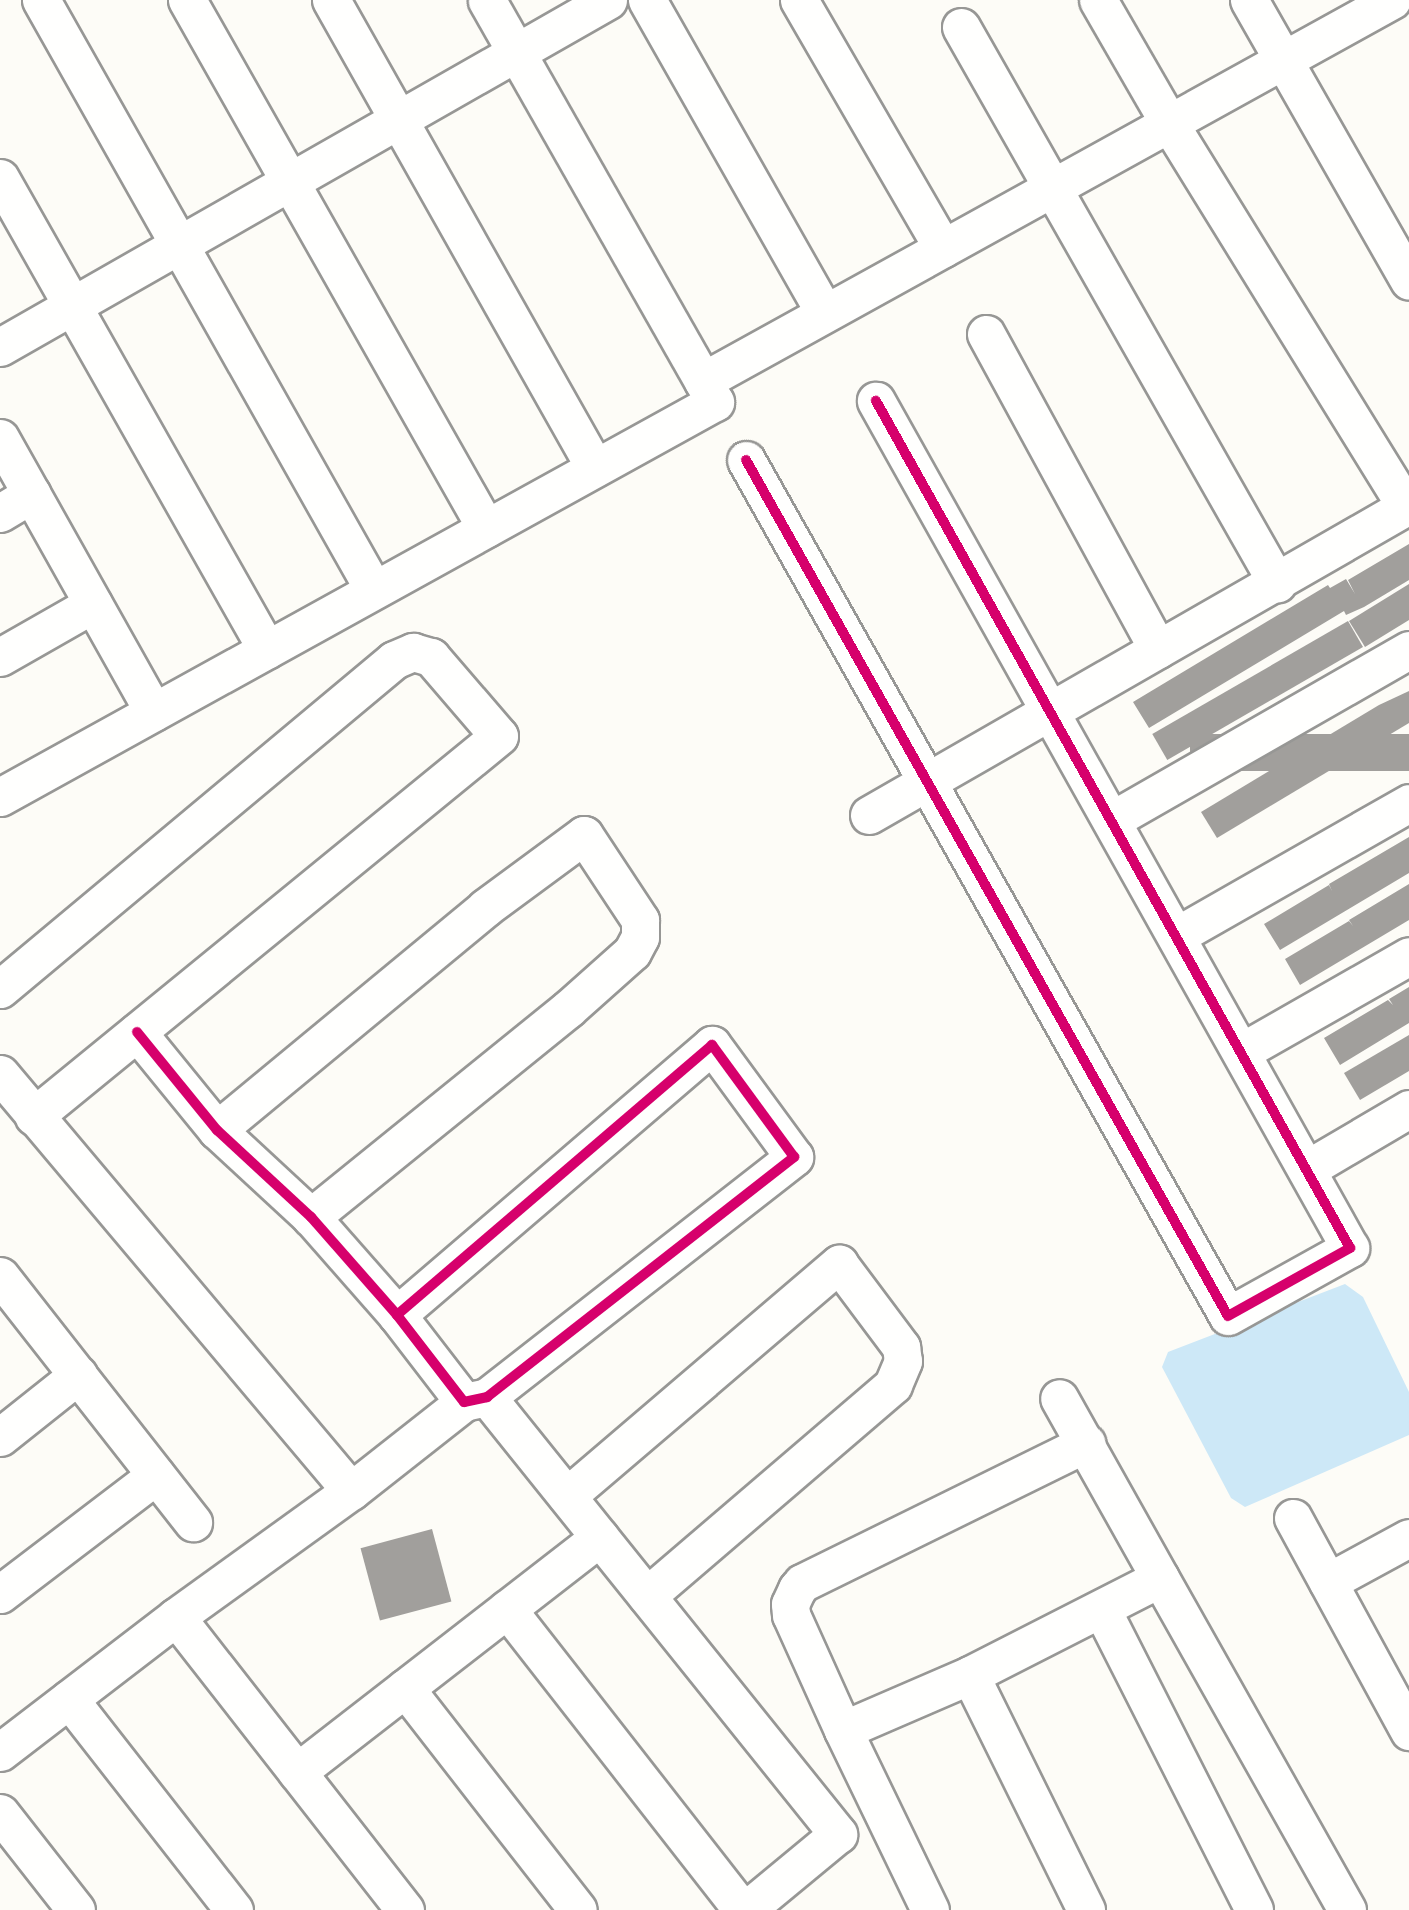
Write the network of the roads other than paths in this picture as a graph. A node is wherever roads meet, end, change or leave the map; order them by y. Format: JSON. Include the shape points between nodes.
{"nodes":[{"id":1,"x":41,"y":0,"type":"edge"},
{"id":2,"x":187,"y":0,"type":"edge"},
{"id":3,"x":331,"y":0,"type":"edge"},
{"id":4,"x":487,"y":0,"type":"edge"},
{"id":5,"x":608,"y":0,"type":"edge"},
{"id":6,"x":647,"y":0,"type":"edge"},
{"id":7,"x":799,"y":0,"type":"edge"},
{"id":8,"x":1098,"y":0,"type":"edge"},
{"id":9,"x":1248,"y":0,"type":"edge"},
{"id":10,"x":1392,"y":0,"type":"edge"},
{"id":11,"x":1398,"y":0,"type":"edge"},
{"id":12,"x":1409,"y":19,"type":"edge"},
{"id":13,"x":961,"y":27,"type":"dead end"},
{"id":14,"x":516,"y":52,"type":"junction"},
{"id":15,"x":1283,"y":60,"type":"junction"},
{"id":16,"x":398,"y":120,"type":"junction"},
{"id":17,"x":1169,"y":123,"type":"junction"},
{"id":18,"x":0,"y":178,"type":"edge"},
{"id":19,"x":290,"y":181,"type":"junction"},
{"id":20,"x":1052,"y":188,"type":"junction"},
{"id":21,"x":178,"y":244,"type":"junction"},
{"id":22,"x":943,"y":248,"type":"junction"},
{"id":23,"x":1409,"y":281,"type":"edge"},
{"id":24,"x":72,"y":306,"type":"junction"},
{"id":25,"x":825,"y":313,"type":"junction"},
{"id":26,"x":986,"y":334,"type":"dead end"},
{"id":27,"x":0,"y":347,"type":"edge"},
{"id":28,"x":703,"y":381,"type":"junction"},
{"id":29,"x":876,"y":401,"type":"dead end"},
{"id":30,"x":0,"y":438,"type":"edge"},
{"id":31,"x":746,"y":460,"type":"dead end"},
{"id":32,"x":596,"y":468,"type":"junction"},
{"id":33,"x":32,"y":494,"type":"junction"},
{"id":34,"x":1407,"y":506,"type":"edge"},
{"id":35,"x":0,"y":513,"type":"edge"},
{"id":36,"x":486,"y":528,"type":"junction"},
{"id":37,"x":1277,"y":583,"type":"junction"},
{"id":38,"x":374,"y":590,"type":"junction"},
{"id":39,"x":93,"y":604,"type":"junction"},
{"id":40,"x":267,"y":649,"type":"junction"},
{"id":41,"x":1158,"y":649,"type":"junction"},
{"id":42,"x":1409,"y":650,"type":"edge"},
{"id":43,"x":0,"y":657,"type":"edge"},
{"id":44,"x":1050,"y":711,"type":"junction"},
{"id":45,"x":154,"y":712,"type":"junction"},
{"id":46,"x":928,"y":781,"type":"junction"},
{"id":47,"x":0,"y":797,"type":"edge"},
{"id":48,"x":1409,"y":803,"type":"edge"},
{"id":49,"x":869,"y":815,"type":"dead end"},
{"id":50,"x":1111,"y":821,"type":"junction"},
{"id":51,"x":1176,"y":936,"type":"junction"},
{"id":52,"x":1409,"y":956,"type":"edge"},
{"id":53,"x":0,"y":989,"type":"edge"},
{"id":54,"x":137,"y":1032,"type":"junction"},
{"id":55,"x":1241,"y":1052,"type":"junction"},
{"id":56,"x":14,"y":1102,"type":"edge"},
{"id":57,"x":1409,"y":1109,"type":"edge"},
{"id":58,"x":217,"y":1130,"type":"junction"},
{"id":59,"x":1307,"y":1169,"type":"junction"},
{"id":60,"x":311,"y":1217,"type":"junction"},
{"id":61,"x":2,"y":1283,"type":"edge"},
{"id":62,"x":397,"y":1315,"type":"junction"},
{"id":63,"x":78,"y":1374,"type":"junction"},
{"id":64,"x":1059,"y":1398,"type":"dead end"},
{"id":65,"x":476,"y":1400,"type":"junction"},
{"id":66,"x":0,"y":1437,"type":"edge"},
{"id":67,"x":1086,"y":1444,"type":"junction"},
{"id":68,"x":156,"y":1475,"type":"junction"},
{"id":69,"x":351,"y":1491,"type":"junction"},
{"id":70,"x":567,"y":1496,"type":"junction"},
{"id":71,"x":1293,"y":1518,"type":"dead end"},
{"id":72,"x":193,"y":1522,"type":"dead end"},
{"id":73,"x":600,"y":1537,"type":"junction"},
{"id":74,"x":1409,"y":1538,"type":"edge"},
{"id":75,"x":1160,"y":1578,"type":"junction"},
{"id":76,"x":1328,"y":1582,"type":"junction"},
{"id":77,"x":0,"y":1594,"type":"edge"},
{"id":78,"x":647,"y":1596,"type":"junction"},
{"id":79,"x":507,"y":1609,"type":"junction"},
{"id":80,"x":1102,"y":1610,"type":"junction"},
{"id":81,"x":176,"y":1617,"type":"junction"},
{"id":82,"x":970,"y":1675,"type":"junction"},
{"id":83,"x":405,"y":1688,"type":"junction"},
{"id":84,"x":69,"y":1699,"type":"junction"},
{"id":85,"x":842,"y":1730,"type":"junction"},
{"id":86,"x":1409,"y":1731,"type":"edge"},
{"id":87,"x":0,"y":1752,"type":"edge"},
{"id":88,"x":297,"y":1772,"type":"junction"},
{"id":89,"x":0,"y":1813,"type":"edge"},
{"id":90,"x":76,"y":1910,"type":"edge"},
{"id":91,"x":234,"y":1910,"type":"edge"},
{"id":92,"x":405,"y":1910,"type":"edge"},
{"id":93,"x":578,"y":1910,"type":"edge"},
{"id":94,"x":744,"y":1910,"type":"edge"},
{"id":95,"x":930,"y":1910,"type":"edge"},
{"id":96,"x":1086,"y":1910,"type":"edge"},
{"id":97,"x":1254,"y":1910,"type":"edge"},
{"id":98,"x":1347,"y":1910,"type":"edge"}],
"edges":[{"from":1,"to":21,"type":"street"},
{"from":2,"to":19,"type":"street"},
{"from":3,"to":16,"type":"street"},
{"from":4,"to":14,"type":"street"},
{"from":5,"to":14,"type":"street"},
{"from":6,"to":25,"type":"street"},
{"from":7,"to":22,"type":"street"},
{"from":8,"to":17,"type":"street"},
{"from":9,"to":15,"type":"street"},
{"from":10,"to":15,"type":"street"},
{"from":11,"to":12,"type":"street"},
{"from":13,"to":20,"type":"street"},
{"from":14,"to":16,"type":"street"},
{"from":14,"to":28,"type":"street"},
{"from":15,"to":17,"type":"street"},
{"from":15,"to":23,"type":"street"},
{"from":16,"to":19,"type":"street"},
{"from":16,"to":32,"type":"street"},
{"from":17,"to":20,"type":"street"},
{"from":17,"to":34,"type":"street"},
{"from":18,"to":24,"type":"street"},
{"from":19,"to":21,"type":"street"},
{"from":19,"to":36,"type":"street"},
{"from":20,"to":22,"type":"street"},
{"from":20,"to":37,"type":"street"},
{"from":21,"to":24,"type":"street"},
{"from":21,"to":38,"type":"street"},
{"from":22,"to":25,"type":"street"},
{"from":24,"to":27,"type":"street"},
{"from":24,"to":40,"type":"street"},
{"from":25,"to":28,"type":"street"},
{"from":26,"to":41,"type":"street"},
{"from":28,"to":32,"type":"street","via":[[715,402]]},
{"from":29,"to":44,"type":"street"},
{"from":30,"to":33,"type":"street"},
{"from":31,"to":46,"type":"street"},
{"from":32,"to":36,"type":"street"},
{"from":33,"to":35,"type":"street"},
{"from":33,"to":39,"type":"street"},
{"from":34,"to":37,"type":"street"},
{"from":36,"to":38,"type":"street"},
{"from":37,"to":41,"type":"street"},
{"from":38,"to":40,"type":"street"},
{"from":39,"to":43,"type":"street"},
{"from":39,"to":45,"type":"street"},
{"from":40,"to":45,"type":"street"},
{"from":41,"to":44,"type":"street"},
{"from":42,"to":50,"type":"street"},
{"from":44,"to":46,"type":"street"},
{"from":44,"to":50,"type":"street"},
{"from":45,"to":47,"type":"street"},
{"from":46,"to":49,"type":"street"},
{"from":46,"to":59,"type":"street","via":[[1228,1316],[1350,1248]]},
{"from":48,"to":51,"type":"street"},
{"from":50,"to":51,"type":"street"},
{"from":51,"to":55,"type":"street"},
{"from":52,"to":55,"type":"street"},
{"from":53,"to":54,"type":"street","via":[[381,669],[413,652],[431,657],[499,736]]},
{"from":54,"to":56,"type":"street"},
{"from":54,"to":58,"type":"street"},
{"from":55,"to":59,"type":"street"},
{"from":56,"to":69,"type":"street"},
{"from":57,"to":59,"type":"street"},
{"from":58,"to":60,"type":"street"},
{"from":58,"to":60,"type":"street","via":[[485,908],[583,835],[640,920],[640,937],[632,952]]},
{"from":60,"to":62,"type":"street"},
{"from":61,"to":63,"type":"street"},
{"from":62,"to":65,"type":"street"},
{"from":62,"to":65,"type":"street","via":[[712,1045],[794,1157]]},
{"from":63,"to":66,"type":"street"},
{"from":63,"to":68,"type":"street"},
{"from":64,"to":67,"type":"street"},
{"from":65,"to":69,"type":"street"},
{"from":65,"to":70,"type":"street"},
{"from":67,"to":75,"type":"street"},
{"from":67,"to":85,"type":"street","via":[[802,1583],[790,1604],[791,1615]]},
{"from":68,"to":72,"type":"street"},
{"from":68,"to":77,"type":"street"},
{"from":69,"to":81,"type":"street"},
{"from":70,"to":73,"type":"street"},
{"from":70,"to":78,"type":"street","via":[[839,1264],[901,1347],[903,1361],[893,1385]]},
{"from":71,"to":76,"type":"street"},
{"from":73,"to":78,"type":"street"},
{"from":73,"to":79,"type":"street"},
{"from":74,"to":76,"type":"street"},
{"from":75,"to":80,"type":"street"},
{"from":75,"to":98,"type":"street"},
{"from":76,"to":86,"type":"street"},
{"from":78,"to":94,"type":"street","via":[[838,1834]]},
{"from":79,"to":83,"type":"street"},
{"from":79,"to":94,"type":"street"},
{"from":80,"to":82,"type":"street"},
{"from":80,"to":97,"type":"street"},
{"from":81,"to":84,"type":"street"},
{"from":81,"to":88,"type":"street"},
{"from":82,"to":85,"type":"street"},
{"from":82,"to":96,"type":"street"},
{"from":83,"to":88,"type":"street"},
{"from":83,"to":93,"type":"street"},
{"from":84,"to":87,"type":"street"},
{"from":84,"to":91,"type":"street"},
{"from":85,"to":95,"type":"street"},
{"from":88,"to":92,"type":"street"},
{"from":89,"to":90,"type":"street"}]}
